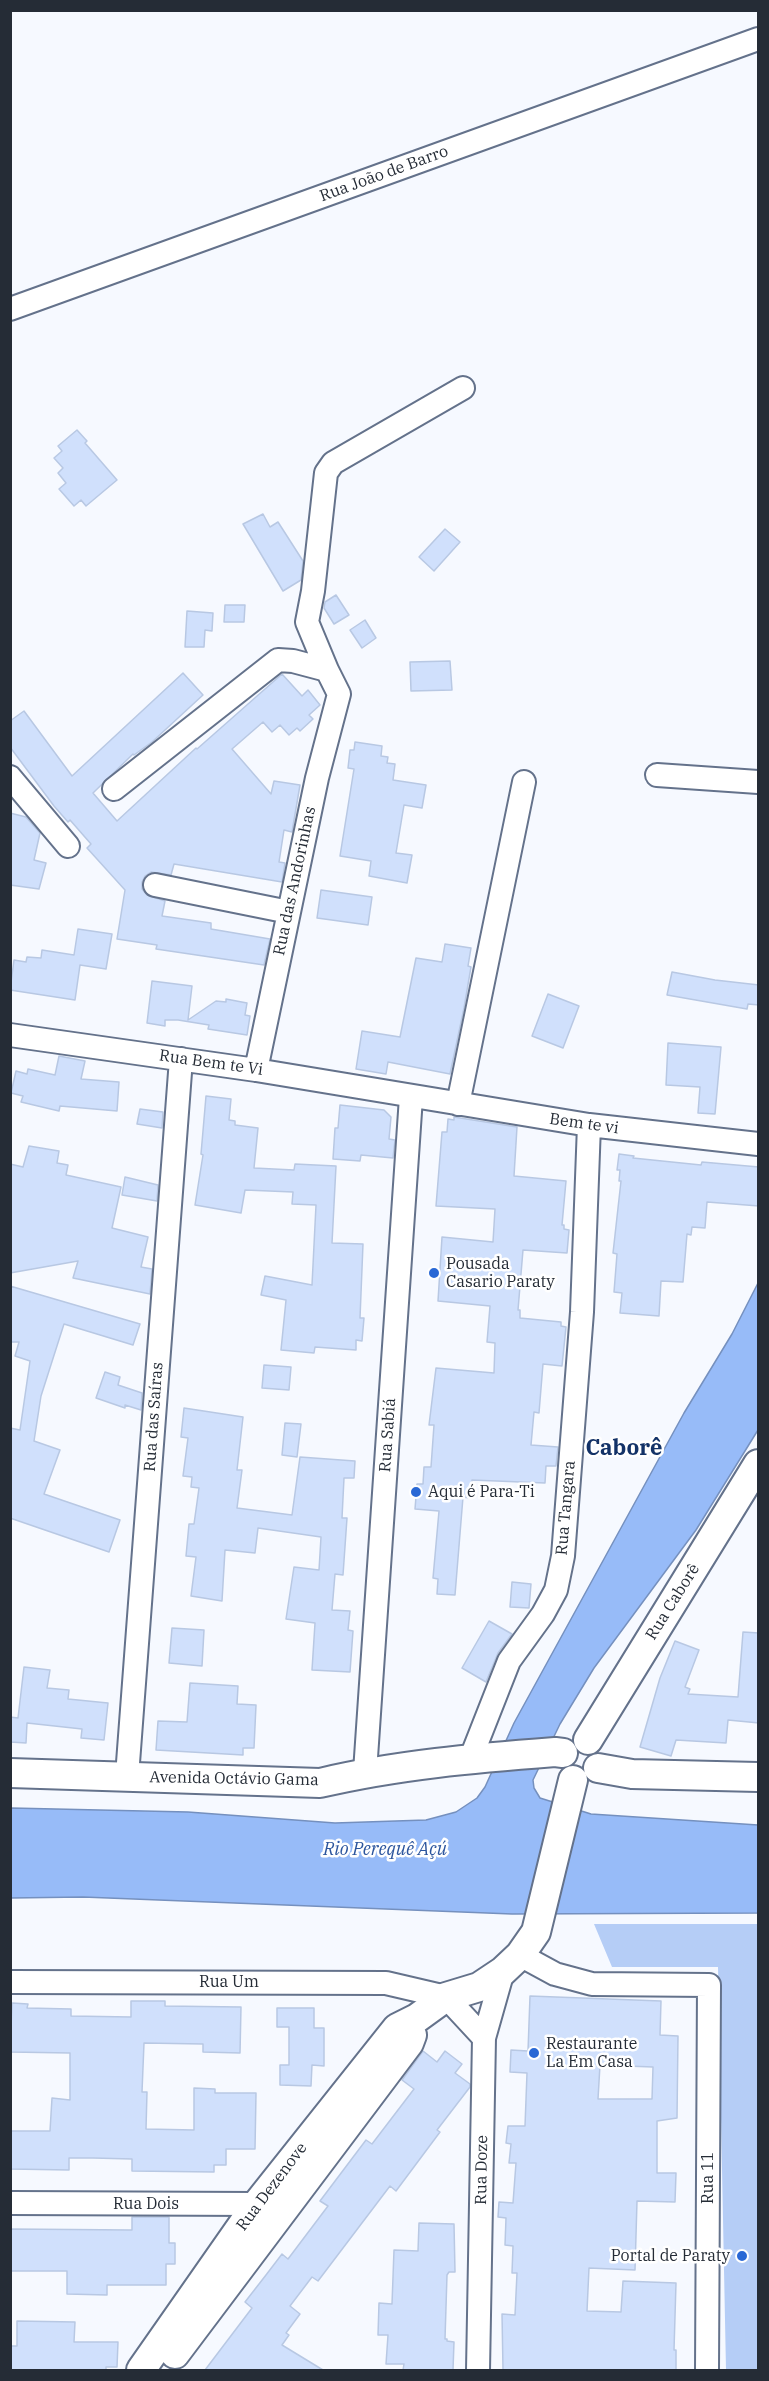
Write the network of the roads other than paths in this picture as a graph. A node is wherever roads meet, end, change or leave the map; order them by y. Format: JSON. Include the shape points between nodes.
{"nodes":[{"id":1,"x":759,"y":39,"type":"edge"},
{"id":2,"x":10,"y":309,"type":"edge"},
{"id":3,"x":464,"y":388,"type":"dead end"},
{"id":4,"x":327,"y":670,"type":"junction"},
{"id":5,"x":657,"y":775,"type":"dead end"},
{"id":6,"x":10,"y":777,"type":"edge"},
{"id":7,"x":524,"y":782,"type":"dead end"},
{"id":8,"x":759,"y":782,"type":"edge"},
{"id":9,"x":114,"y":789,"type":"dead end"},
{"id":10,"x":68,"y":846,"type":"dead end"},
{"id":11,"x":154,"y":885,"type":"dead end"},
{"id":12,"x":289,"y":912,"type":"junction"},
{"id":13,"x":10,"y":1035,"type":"edge"},
{"id":14,"x":181,"y":1059,"type":"junction"},
{"id":15,"x":256,"y":1070,"type":"junction"},
{"id":16,"x":411,"y":1097,"type":"junction"},
{"id":17,"x":458,"y":1104,"type":"junction"},
{"id":18,"x":589,"y":1125,"type":"junction"},
{"id":19,"x":759,"y":1144,"type":"edge"},
{"id":20,"x":759,"y":1464,"type":"edge"},
{"id":21,"x":588,"y":1740,"type":"junction"},
{"id":22,"x":559,"y":1753,"type":"junction"},
{"id":23,"x":478,"y":1759,"type":"junction"},
{"id":24,"x":598,"y":1768,"type":"junction"},
{"id":25,"x":365,"y":1772,"type":"junction"},
{"id":26,"x":10,"y":1773,"type":"edge"},
{"id":27,"x":127,"y":1776,"type":"junction"},
{"id":28,"x":759,"y":1777,"type":"edge"},
{"id":29,"x":572,"y":1786,"type":"junction"},
{"id":30,"x":512,"y":1963,"type":"junction"},
{"id":31,"x":10,"y":1982,"type":"edge"},
{"id":32,"x":446,"y":1997,"type":"junction"},
{"id":33,"x":484,"y":2038,"type":"junction"},
{"id":34,"x":10,"y":2203,"type":"edge"},
{"id":35,"x":267,"y":2211,"type":"junction"},
{"id":36,"x":141,"y":2370,"type":"edge"},
{"id":37,"x":163,"y":2370,"type":"edge"},
{"id":38,"x":478,"y":2370,"type":"edge"},
{"id":39,"x":707,"y":2370,"type":"edge"}],
"edges":[{"from":1,"to":2,"type":"street","name":"Rua João de Barro"},
{"from":3,"to":4,"type":"street","via":[[333,464],[326,473],[313,591],[306,616]]},
{"from":4,"to":9,"type":"street","via":[[278,660]]},
{"from":4,"to":12,"type":"street","name":"Rua das Andorinhas","via":[[339,694]]},
{"from":5,"to":8,"type":"street"},
{"from":6,"to":10,"type":"street"},
{"from":7,"to":17,"type":"street"},
{"from":11,"to":12,"type":"street"},
{"from":12,"to":15,"type":"street","name":"Rua das Andorinhas"},
{"from":13,"to":14,"type":"street","name":"Rua Bem te Vi"},
{"from":14,"to":15,"type":"street","name":"Rua Bem te Vi"},
{"from":14,"to":27,"type":"street","name":"Rua das Saíras"},
{"from":15,"to":16,"type":"street","name":"Rua Bem te Vi"},
{"from":16,"to":17,"type":"street","name":"Bem te vi"},
{"from":16,"to":25,"type":"street","name":"Rua Sabiá"},
{"from":17,"to":18,"type":"street","name":"Bem te vi"},
{"from":18,"to":19,"type":"street","name":"Bem te vi"},
{"from":18,"to":23,"type":"street","name":"Rua Tangara","via":[[582,1312],[563,1556],[556,1590],[509,1661]]},
{"from":20,"to":21,"type":"street","name":"Rua Caborê"},
{"from":21,"to":22,"type":"street","via":[[579,1739]]},
{"from":21,"to":24,"type":"street","via":[[598,1748]]},
{"from":22,"to":23,"type":"street","name":"Avenida Octávio Gama"},
{"from":22,"to":29,"type":"street","via":[[563,1772]]},
{"from":23,"to":25,"type":"street","name":"Avenida Octávio Gama"},
{"from":24,"to":28,"type":"street","via":[[632,1774]]},
{"from":24,"to":29,"type":"street","via":[[592,1777]]},
{"from":25,"to":27,"type":"street","name":"Avenida Octávio Gama","via":[[320,1783]]},
{"from":26,"to":27,"type":"street","name":"Avenida Octávio Gama"},
{"from":29,"to":30,"type":"street","name":"Rua Dezenove","via":[[536,1932]]},
{"from":30,"to":32,"type":"street","name":"Rua Dezenove","via":[[478,1987]]},
{"from":30,"to":33,"type":"street","name":"Rua Doze"},
{"from":30,"to":39,"type":"street","name":"Rua 11","via":[[592,1984],[709,1985]]},
{"from":31,"to":32,"type":"street","name":"Rua Um","via":[[386,1983]]},
{"from":32,"to":33,"type":"street"},
{"from":32,"to":35,"type":"street","name":"Rua Dezenove","via":[[417,2018],[410,2043]]},
{"from":33,"to":38,"type":"street","name":"Rua Doze"},
{"from":34,"to":35,"type":"street","name":"Rua Dois"},
{"from":35,"to":36,"type":"street","name":"Rua Dezenove"},
{"from":35,"to":37,"type":"street","name":"Rua Dezenove"}]}
